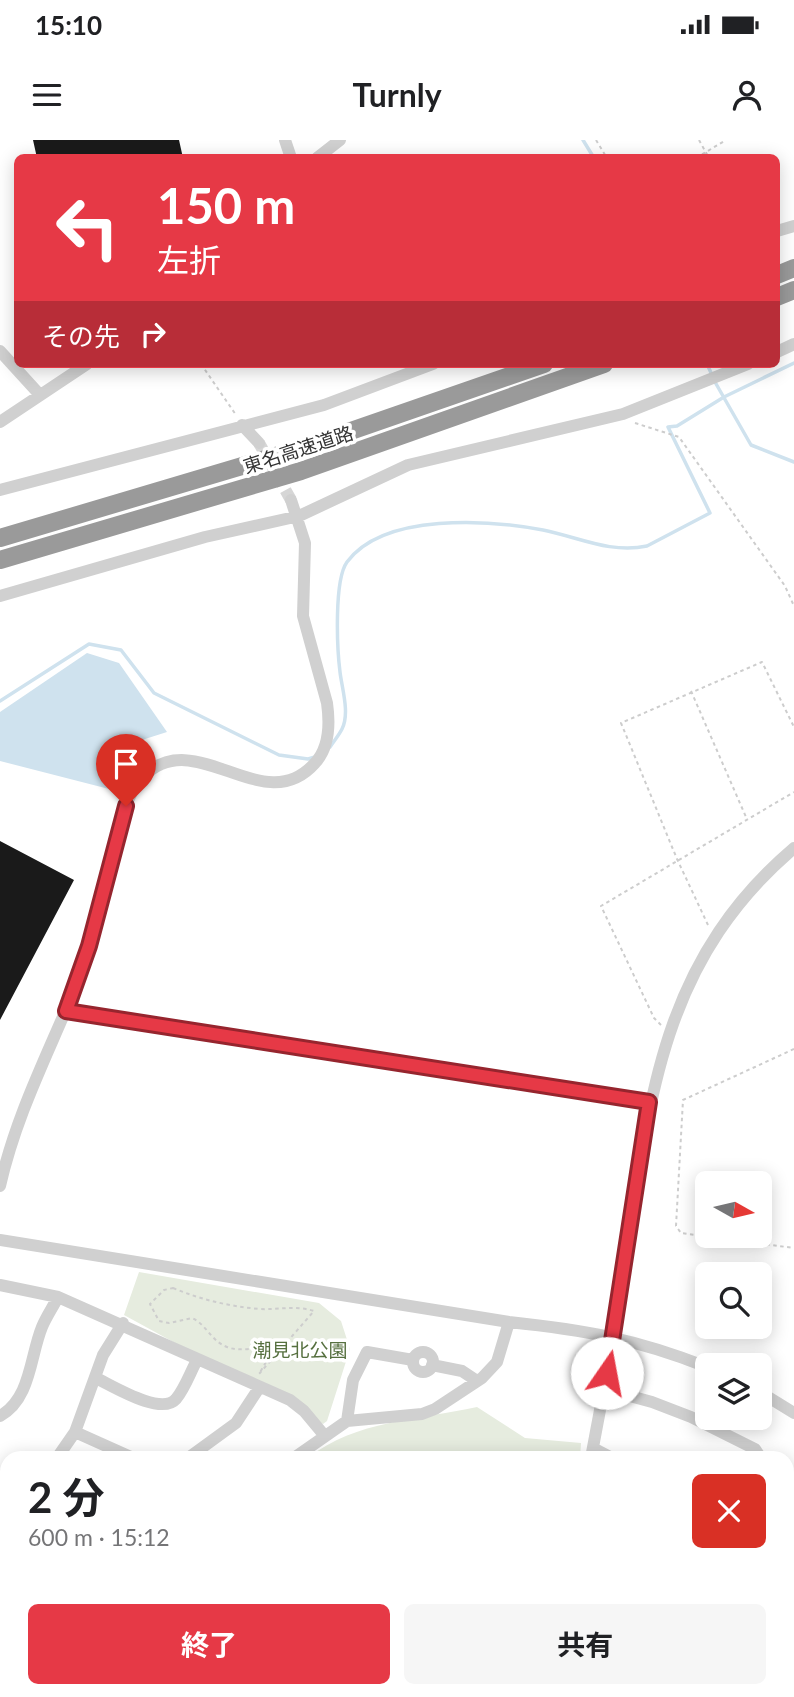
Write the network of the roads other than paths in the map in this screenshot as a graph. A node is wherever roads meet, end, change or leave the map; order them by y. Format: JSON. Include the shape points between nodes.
{"nodes":[{"id":1,"x":340,"y":140,"type":"edge"},
{"id":2,"x":322,"y":154,"type":"edge"},
{"id":3,"x":0,"y":351,"type":"edge"},
{"id":4,"x":14,"y":366,"type":"edge"},
{"id":5,"x":15,"y":368,"type":"edge"},
{"id":6,"x":80,"y":368,"type":"edge"},
{"id":7,"x":422,"y":368,"type":"edge"},
{"id":8,"x":532,"y":368,"type":"edge"},
{"id":9,"x":593,"y":368,"type":"edge"},
{"id":10,"x":738,"y":368,"type":"edge"},
{"id":11,"x":40,"y":395,"type":"junction"},
{"id":12,"x":0,"y":422,"type":"edge"},
{"id":13,"x":242,"y":425,"type":"junction"},
{"id":14,"x":259,"y":443,"type":"tunnel mouth"},
{"id":15,"x":0,"y":490,"type":"edge"},
{"id":16,"x":291,"y":500,"type":"tunnel mouth"},
{"id":17,"x":299,"y":516,"type":"junction"},
{"id":18,"x":0,"y":538,"type":"edge"},
{"id":19,"x":0,"y":560,"type":"edge"},
{"id":20,"x":0,"y":596,"type":"edge"},
{"id":21,"x":794,"y":848,"type":"edge"},
{"id":22,"x":66,"y":1011,"type":"junction"},
{"id":23,"x":649,"y":1102,"type":"junction"},
{"id":24,"x":0,"y":1186,"type":"edge"},
{"id":25,"x":0,"y":1240,"type":"edge"},
{"id":26,"x":0,"y":1285,"type":"edge"},
{"id":27,"x":58,"y":1297,"type":"junction"},
{"id":28,"x":509,"y":1322,"type":"junction"},
{"id":29,"x":122,"y":1323,"type":"junction"},
{"id":30,"x":615,"y":1336,"type":"junction"},
{"id":31,"x":197,"y":1360,"type":"junction"},
{"id":32,"x":695,"y":1363,"type":"edge"},
{"id":33,"x":96,"y":1378,"type":"junction"},
{"id":34,"x":477,"y":1381,"type":"junction"},
{"id":35,"x":259,"y":1388,"type":"junction"},
{"id":36,"x":604,"y":1389,"type":"junction"},
{"id":37,"x":772,"y":1399,"type":"edge"},
{"id":38,"x":794,"y":1413,"type":"edge"},
{"id":39,"x":0,"y":1416,"type":"edge"},
{"id":40,"x":346,"y":1421,"type":"junction"},
{"id":41,"x":75,"y":1432,"type":"junction"},
{"id":42,"x":324,"y":1435,"type":"junction"},
{"id":43,"x":62,"y":1451,"type":"edge"},
{"id":44,"x":117,"y":1451,"type":"edge"},
{"id":45,"x":198,"y":1451,"type":"edge"},
{"id":46,"x":304,"y":1451,"type":"edge"},
{"id":47,"x":592,"y":1451,"type":"edge"},
{"id":48,"x":756,"y":1451,"type":"edge"}],
"edges":[{"from":1,"to":2,"type":"street"},
{"from":3,"to":4,"type":"street"},
{"from":5,"to":11,"type":"street"},
{"from":6,"to":11,"type":"street"},
{"from":7,"to":13,"type":"street","via":[[324,405]]},
{"from":8,"to":18,"type":"highway","name":"東名高速道路","via":[[296,450]]},
{"from":9,"to":19,"type":"highway","name":"東名高速道路","via":[[302,471]]},
{"from":10,"to":17,"type":"street","via":[[623,414],[427,459]]},
{"from":11,"to":12,"type":"street"},
{"from":13,"to":14,"type":"street"},
{"from":13,"to":15,"type":"street"},
{"from":16,"to":17,"type":"street"},
{"from":17,"to":20,"type":"street","via":[[205,537]]},
{"from":17,"to":22,"type":"street","via":[[306,543],[303,616],[327,703],[326,747],[303,775],[275,784],[246,780],[186,760],[170,761],[147,773],[126,806],[89,946]]},
{"from":21,"to":23,"type":"street","via":[[758,883],[693,975],[669,1033]]},
{"from":22,"to":23,"type":"street"},
{"from":22,"to":24,"type":"street","via":[[24,1102]]},
{"from":23,"to":30,"type":"street"},
{"from":25,"to":28,"type":"street"},
{"from":26,"to":27,"type":"street"},
{"from":27,"to":29,"type":"street"},
{"from":27,"to":39,"type":"street","via":[[42,1325],[27,1381]]},
{"from":28,"to":30,"type":"street"},
{"from":28,"to":34,"type":"street","via":[[497,1362]]},
{"from":29,"to":31,"type":"street"},
{"from":29,"to":33,"type":"street","via":[[103,1355]]},
{"from":30,"to":32,"type":"street"},
{"from":30,"to":36,"type":"street"},
{"from":31,"to":33,"type":"street","via":[[174,1401],[167,1405],[145,1401]]},
{"from":31,"to":35,"type":"street"},
{"from":33,"to":41,"type":"street"},
{"from":34,"to":40,"type":"street","via":[[429,1412]]},
{"from":34,"to":40,"type":"street","via":[[462,1371],[432,1365],[419,1371],[413,1360],[367,1352],[354,1380]]},
{"from":35,"to":42,"type":"street","via":[[290,1400]]},
{"from":35,"to":45,"type":"street","via":[[236,1423]]},
{"from":36,"to":47,"type":"street"},
{"from":36,"to":48,"type":"street","via":[[691,1417]]},
{"from":37,"to":38,"type":"street"},
{"from":40,"to":42,"type":"street"},
{"from":41,"to":43,"type":"street"},
{"from":41,"to":44,"type":"street"},
{"from":42,"to":46,"type":"street"}]}
